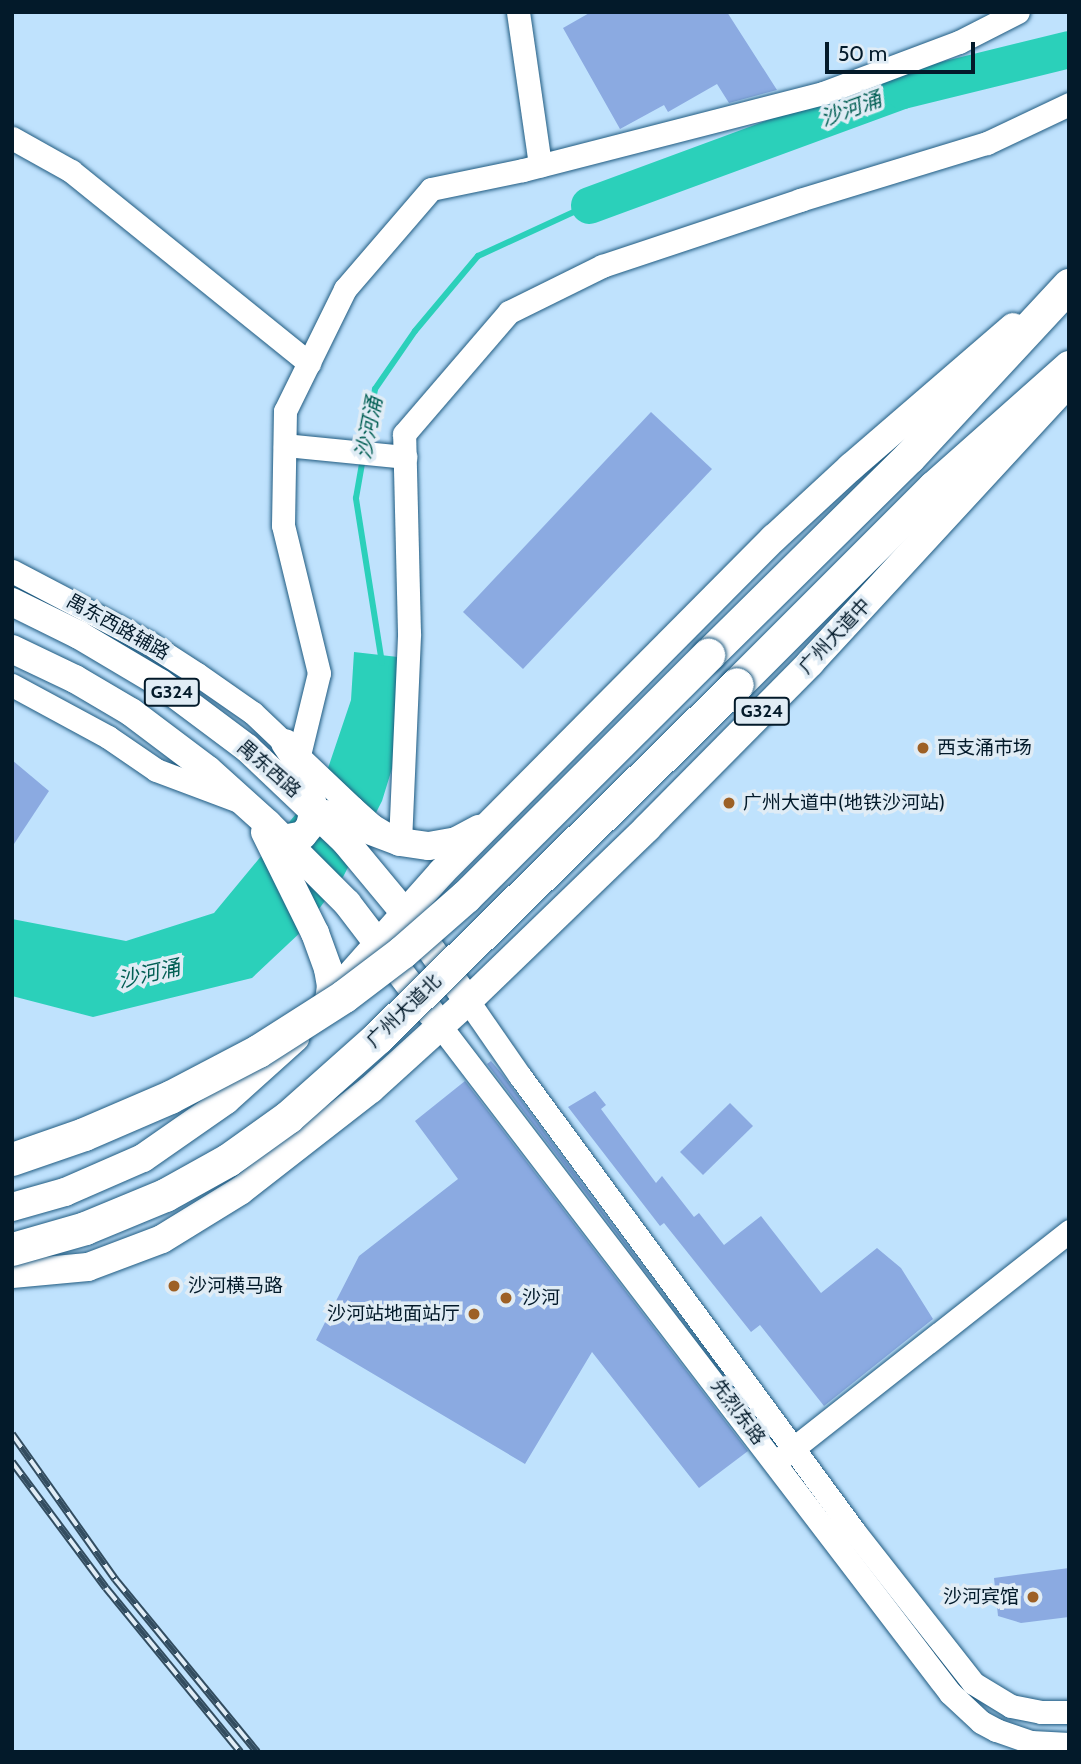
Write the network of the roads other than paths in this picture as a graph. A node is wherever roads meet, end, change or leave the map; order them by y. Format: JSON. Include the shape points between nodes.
{"nodes":[{"id":1,"x":518,"y":12,"type":"edge"},
{"id":2,"x":1018,"y":12,"type":"edge"},
{"id":3,"x":1069,"y":104,"type":"edge"},
{"id":4,"x":12,"y":138,"type":"edge"},
{"id":5,"x":540,"y":165,"type":"junction"},
{"id":6,"x":1069,"y":283,"type":"edge"},
{"id":7,"x":309,"y":363,"type":"junction"},
{"id":8,"x":1069,"y":367,"type":"edge"},
{"id":9,"x":1069,"y":382,"type":"edge"},
{"id":10,"x":285,"y":445,"type":"junction"},
{"id":11,"x":399,"y":456,"type":"junction"},
{"id":12,"x":12,"y":571,"type":"edge"},
{"id":13,"x":12,"y":602,"type":"edge"},
{"id":14,"x":12,"y":649,"type":"edge"},
{"id":15,"x":737,"y":684,"type":"joint"},
{"id":16,"x":12,"y":685,"type":"edge"},
{"id":17,"x":292,"y":749,"type":"junction"},
{"id":18,"x":251,"y":808,"type":"junction"},
{"id":19,"x":326,"y":812,"type":"junction"},
{"id":20,"x":493,"y":820,"type":"junction"},
{"id":21,"x":400,"y":842,"type":"junction"},
{"id":22,"x":288,"y":856,"type":"junction"},
{"id":23,"x":404,"y":912,"type":"junction"},
{"id":24,"x":378,"y":942,"type":"junction"},
{"id":25,"x":329,"y":1000,"type":"junction"},
{"id":26,"x":468,"y":1001,"type":"junction"},
{"id":27,"x":442,"y":1027,"type":"junction"},
{"id":28,"x":12,"y":1159,"type":"edge"},
{"id":29,"x":12,"y":1207,"type":"edge"},
{"id":30,"x":1069,"y":1231,"type":"edge"},
{"id":31,"x":12,"y":1249,"type":"edge"},
{"id":32,"x":12,"y":1274,"type":"edge"},
{"id":33,"x":785,"y":1455,"type":"junction"},
{"id":34,"x":1069,"y":1712,"type":"edge"},
{"id":35,"x":1069,"y":1744,"type":"edge"},
{"id":36,"x":1029,"y":1747,"type":"edge"}],
"edges":[{"from":1,"to":5,"type":"street"},
{"from":2,"to":5,"type":"street","via":[[959,42],[823,93]]},
{"from":3,"to":11,"type":"street","via":[[987,143],[602,266],[509,312],[404,434]]},
{"from":4,"to":7,"type":"street","via":[[71,171]]},
{"from":5,"to":7,"type":"street","via":[[431,189],[345,289]]},
{"from":6,"to":20,"type":"main road","number":"G324","via":[[814,500]]},
{"from":6,"to":28,"type":"highway","bridge":true,"via":[[909,457],[466,896],[402,952],[258,1051],[84,1135]]},
{"from":7,"to":10,"type":"street","via":[[285,411]]},
{"from":8,"to":15,"type":"highway","name":"广州大道中","via":[[934,487]]},
{"from":9,"to":26,"type":"main road","name":"广州大道中","number":"G324","via":[[810,663]]},
{"from":10,"to":11,"type":"street"},
{"from":10,"to":17,"type":"street","via":[[283,525],[318,673]]},
{"from":11,"to":21,"type":"street","via":[[409,633]]},
{"from":12,"to":17,"type":"street","name":"禺东西路辅路","via":[[149,643],[253,713]]},
{"from":13,"to":19,"type":"main road","name":"禺东西路","number":"G324","via":[[160,683]]},
{"from":14,"to":18,"type":"main road","number":"G324","via":[[131,712]]},
{"from":15,"to":31,"type":"highway","name":"广州大道北","bridge":true,"via":[[378,1037],[288,1117],[228,1160],[165,1195],[85,1228]]},
{"from":16,"to":18,"type":"street","via":[[108,737],[156,770]]},
{"from":17,"to":19,"type":"main road"},
{"from":17,"to":19,"type":"street","name":"禺东西路辅路","via":[[325,782]]},
{"from":18,"to":22,"type":"main road","number":"G324"},
{"from":19,"to":21,"type":"main road","number":"G324"},
{"from":19,"to":22,"type":"main road"},
{"from":19,"to":23,"type":"main road","name":"禺东西路"},
{"from":20,"to":21,"type":"main road","number":"G324","via":[[456,841],[429,846]]},
{"from":20,"to":23,"type":"main road"},
{"from":22,"to":24,"type":"main road","number":"G324","via":[[347,902]]},
{"from":22,"to":25,"type":"main road","via":[[328,969]]},
{"from":23,"to":24,"type":"main road"},
{"from":23,"to":26,"type":"main road","name":"禺东西路"},
{"from":24,"to":25,"type":"main road"},
{"from":24,"to":27,"type":"main road","number":"G324"},
{"from":25,"to":29,"type":"main road","via":[[258,1074],[164,1144],[113,1173]]},
{"from":26,"to":27,"type":"main road","name":"广州大道中","number":"G324"},
{"from":26,"to":33,"type":"street","name":"先烈东路"},
{"from":27,"to":32,"type":"main road","name":"广州大道北","via":[[292,1153],[199,1218],[124,1255],[88,1267]]},
{"from":27,"to":33,"type":"street","name":"先烈东路"},
{"from":30,"to":33,"type":"street"},
{"from":33,"to":34,"type":"street","name":"先烈东路","via":[[972,1683],[1011,1706]]},
{"from":33,"to":36,"type":"street","name":"先烈东路","via":[[950,1693],[981,1722]]},
{"from":35,"to":36,"type":"street","name":"先烈东路"}]}
